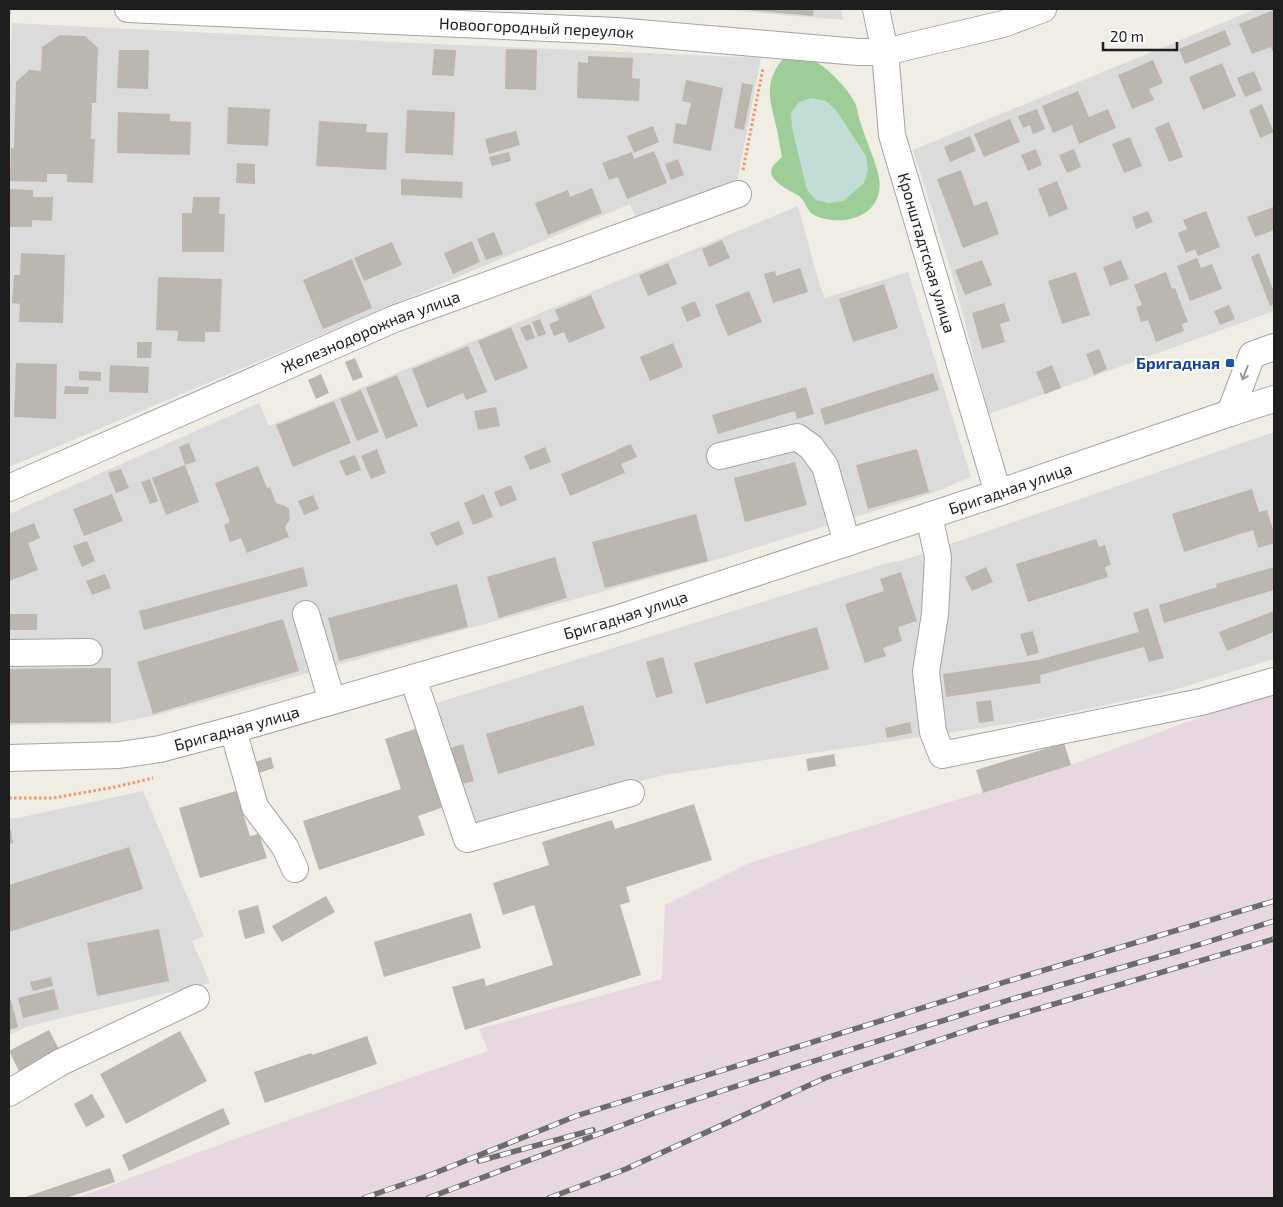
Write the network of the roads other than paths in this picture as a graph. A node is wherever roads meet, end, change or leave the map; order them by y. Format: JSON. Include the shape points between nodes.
{"nodes":[{"id":1,"x":128,"y":9,"type":"edge"},
{"id":2,"x":876,"y":9,"type":"edge"},
{"id":3,"x":1043,"y":9,"type":"edge"},
{"id":4,"x":885,"y":52,"type":"junction"},
{"id":5,"x":738,"y":194,"type":"road end"},
{"id":6,"x":1274,"y":347,"type":"edge"},
{"id":7,"x":1274,"y":399,"type":"edge"},
{"id":8,"x":1230,"y":413,"type":"junction"},
{"id":9,"x":720,"y":456,"type":"dead end"},
{"id":10,"x":9,"y":488,"type":"edge"},
{"id":11,"x":998,"y":493,"type":"junction"},
{"id":12,"x":929,"y":516,"type":"junction"},
{"id":13,"x":846,"y":543,"type":"junction"},
{"id":14,"x":306,"y":614,"type":"dead end"},
{"id":15,"x":89,"y":652,"type":"dead end"},
{"id":16,"x":9,"y":653,"type":"edge"},
{"id":17,"x":414,"y":678,"type":"junction"},
{"id":18,"x":1274,"y":680,"type":"edge"},
{"id":19,"x":332,"y":701,"type":"junction"},
{"id":20,"x":233,"y":730,"type":"junction"},
{"id":21,"x":9,"y":758,"type":"edge"},
{"id":22,"x":632,"y":793,"type":"dead end"},
{"id":23,"x":295,"y":869,"type":"dead end"},
{"id":24,"x":196,"y":998,"type":"dead end"},
{"id":25,"x":9,"y":1093,"type":"edge"}],
"edges":[{"from":1,"to":4,"type":"street","name":"Новоогородный переулок","via":[[616,31]]},
{"from":2,"to":4,"type":"street","name":"Кронштадтская улица"},
{"from":3,"to":4,"type":"street","via":[[1004,24]]},
{"from":4,"to":11,"type":"street","name":"Кронштадтская улица","via":[[892,135]]},
{"from":5,"to":10,"type":"street","name":"Железнодорожная улица","via":[[394,319]]},
{"from":6,"to":8,"type":"street","one_way":true,"via":[[1252,355]]},
{"from":7,"to":8,"type":"street","name":"Бригадная улица"},
{"from":8,"to":11,"type":"street","name":"Бригадная улица"},
{"from":9,"to":13,"type":"street","via":[[797,437],[825,466]]},
{"from":11,"to":12,"type":"street","name":"Бригадная улица"},
{"from":12,"to":13,"type":"street","name":"Бригадная улица"},
{"from":12,"to":18,"type":"street","via":[[938,557],[936,614],[926,672],[933,732],[942,755],[1201,702]]},
{"from":13,"to":17,"type":"street","name":"Бригадная улица","via":[[616,619]]},
{"from":14,"to":19,"type":"street"},
{"from":15,"to":16,"type":"street"},
{"from":17,"to":19,"type":"street","name":"Бригадная улица"},
{"from":17,"to":22,"type":"street","via":[[467,839]]},
{"from":19,"to":20,"type":"street","name":"Бригадная улица"},
{"from":20,"to":21,"type":"street","name":"Бригадная улица","via":[[160,749],[119,755]]},
{"from":20,"to":23,"type":"street","via":[[255,807],[285,847]]},
{"from":24,"to":25,"type":"street","via":[[61,1062]]}]}
